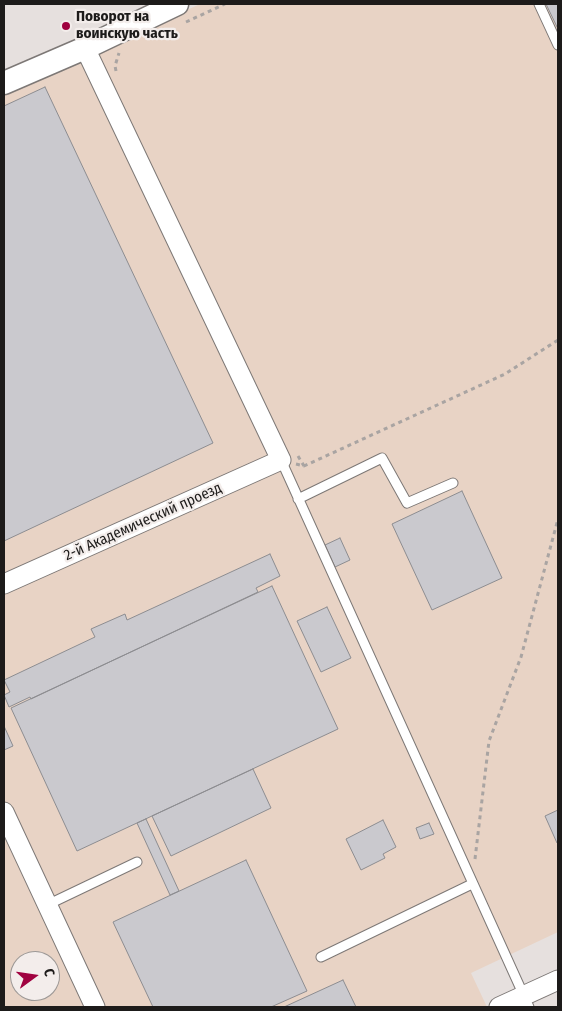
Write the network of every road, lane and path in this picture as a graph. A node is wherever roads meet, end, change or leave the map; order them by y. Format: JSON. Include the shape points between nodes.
{"nodes":[{"id":1,"x":225,"y":4,"type":"edge"},
{"id":2,"x":539,"y":4,"type":"edge"},
{"id":3,"x":179,"y":14,"type":"edge"},
{"id":4,"x":558,"y":45,"type":"edge"},
{"id":5,"x":86,"y":48,"type":"junction"},
{"id":6,"x":127,"y":50,"type":"dead end"},
{"id":7,"x":117,"y":75,"type":"dead end"},
{"id":8,"x":4,"y":84,"type":"edge"},
{"id":9,"x":558,"y":340,"type":"edge"},
{"id":10,"x":288,"y":454,"type":"junction"},
{"id":11,"x":304,"y":466,"type":"junction"},
{"id":12,"x":453,"y":483,"type":"dead end"},
{"id":13,"x":298,"y":499,"type":"junction"},
{"id":14,"x":558,"y":518,"type":"edge"},
{"id":15,"x":4,"y":584,"type":"edge"},
{"id":16,"x":4,"y":812,"type":"edge"},
{"id":17,"x":137,"y":862,"type":"dead end"},
{"id":18,"x":472,"y":884,"type":"junction"},
{"id":19,"x":47,"y":905,"type":"junction"},
{"id":20,"x":321,"y":957,"type":"dead end"},
{"id":21,"x":558,"y":980,"type":"edge"},
{"id":22,"x":526,"y":1002,"type":"edge"},
{"id":23,"x":95,"y":1007,"type":"edge"},
{"id":24,"x":499,"y":1007,"type":"edge"}],
"edges":[{"from":1,"to":3,"type":"path"},
{"from":2,"to":4,"type":"lane"},
{"from":3,"to":5,"type":"street"},
{"from":5,"to":8,"type":"street"},
{"from":5,"to":10,"type":"street"},
{"from":6,"to":7,"type":"path","via":[[118,54]]},
{"from":9,"to":11,"type":"path","via":[[505,374]]},
{"from":10,"to":11,"type":"path"},
{"from":10,"to":11,"type":"path"},
{"from":10,"to":13,"type":"lane"},
{"from":10,"to":15,"type":"street","name":"2-й Академический проезд"},
{"from":12,"to":13,"type":"lane","via":[[406,504],[382,458]]},
{"from":13,"to":18,"type":"lane"},
{"from":14,"to":18,"type":"path","via":[[521,657],[489,741]]},
{"from":16,"to":19,"type":"street"},
{"from":17,"to":19,"type":"lane"},
{"from":18,"to":20,"type":"lane"},
{"from":18,"to":22,"type":"lane"},
{"from":19,"to":23,"type":"street"},
{"from":21,"to":22,"type":"street"},
{"from":22,"to":24,"type":"street"}]}
